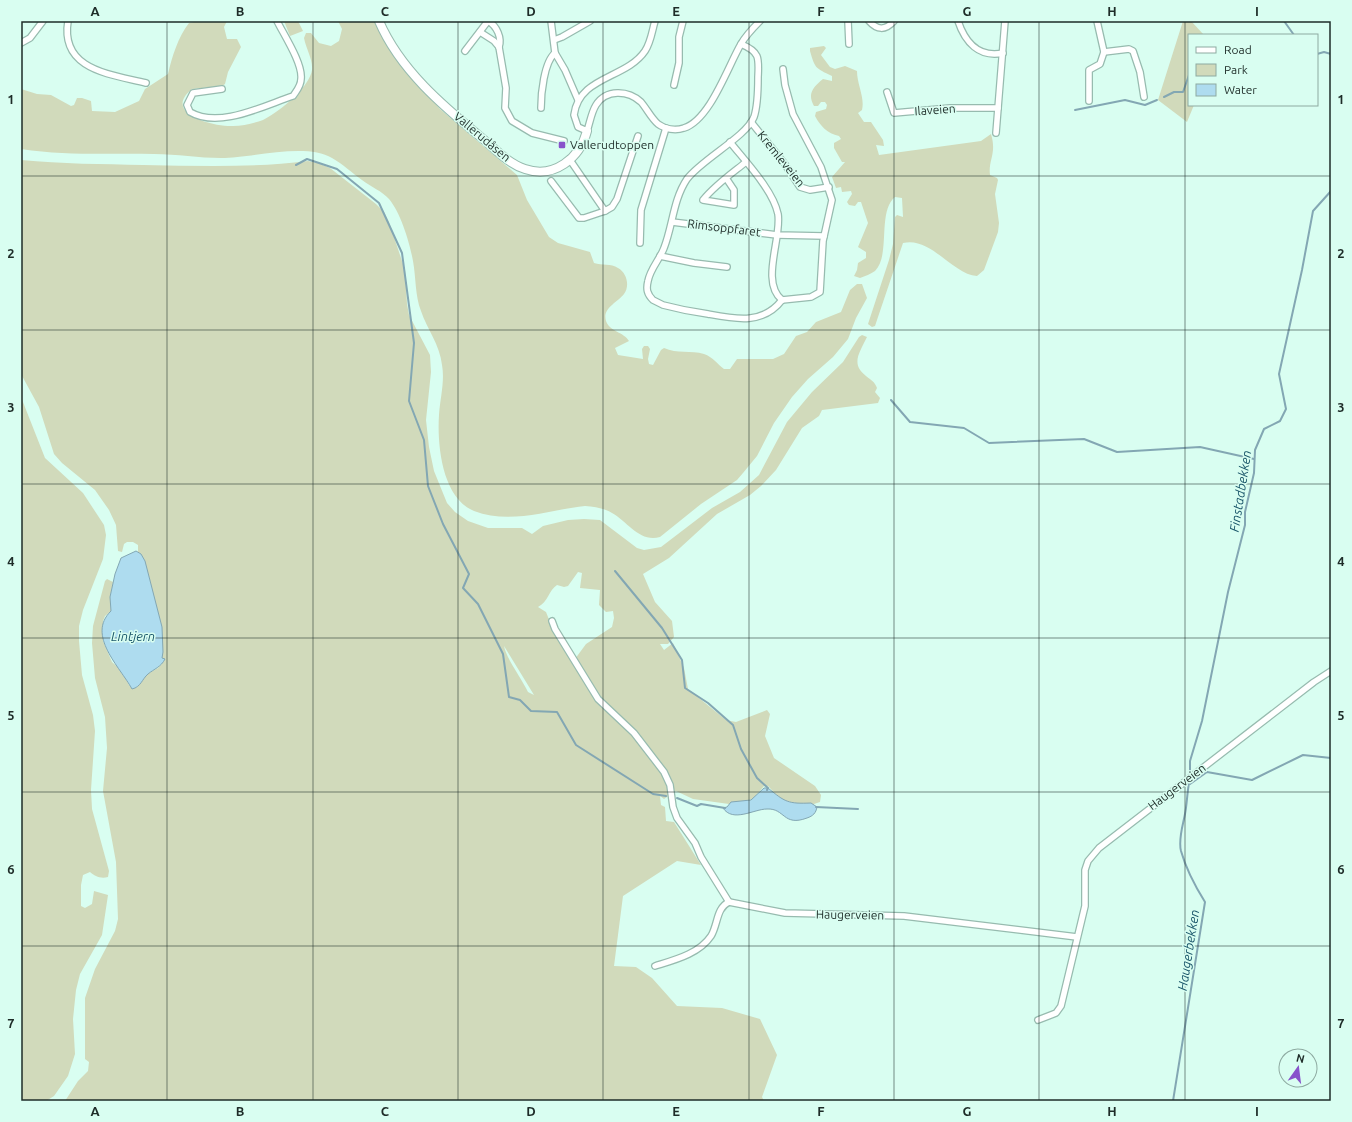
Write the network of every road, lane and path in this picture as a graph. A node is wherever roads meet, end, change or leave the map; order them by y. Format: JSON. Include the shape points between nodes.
{"nodes":[{"id":1,"x":43,"y":21,"type":"edge"},
{"id":2,"x":68,"y":21,"type":"edge"},
{"id":3,"x":277,"y":21,"type":"edge"},
{"id":4,"x":379,"y":21,"type":"edge"},
{"id":5,"x":488,"y":21,"type":"edge"},
{"id":6,"x":552,"y":21,"type":"edge"},
{"id":7,"x":590,"y":21,"type":"edge"},
{"id":8,"x":654,"y":21,"type":"edge"},
{"id":9,"x":683,"y":21,"type":"edge"},
{"id":10,"x":760,"y":21,"type":"edge"},
{"id":11,"x":848,"y":21,"type":"edge"},
{"id":12,"x":869,"y":21,"type":"edge"},
{"id":13,"x":894,"y":21,"type":"edge"},
{"id":14,"x":958,"y":21,"type":"edge"},
{"id":15,"x":1005,"y":21,"type":"edge"},
{"id":16,"x":1098,"y":21,"type":"edge"},
{"id":17,"x":480,"y":32,"type":"junction"},
{"id":18,"x":554,"y":40,"type":"junction"},
{"id":19,"x":21,"y":43,"type":"edge"},
{"id":20,"x":741,"y":44,"type":"junction"},
{"id":21,"x":848,"y":44,"type":"dead end"},
{"id":22,"x":499,"y":48,"type":"junction"},
{"id":23,"x":465,"y":50,"type":"dead end"},
{"id":24,"x":1104,"y":52,"type":"junction"},
{"id":25,"x":555,"y":53,"type":"junction"},
{"id":26,"x":1003,"y":53,"type":"junction"},
{"id":27,"x":783,"y":69,"type":"dead end"},
{"id":28,"x":146,"y":83,"type":"dead end"},
{"id":29,"x":674,"y":85,"type":"dead end"},
{"id":30,"x":222,"y":89,"type":"dead end"},
{"id":31,"x":887,"y":92,"type":"dead end"},
{"id":32,"x":1144,"y":97,"type":"dead end"},
{"id":33,"x":578,"y":100,"type":"junction"},
{"id":34,"x":1089,"y":101,"type":"dead end"},
{"id":35,"x":540,"y":108,"type":"dead end"},
{"id":36,"x":998,"y":108,"type":"junction"},
{"id":37,"x":751,"y":122,"type":"junction"},
{"id":38,"x":666,"y":128,"type":"junction"},
{"id":39,"x":587,"y":131,"type":"junction"},
{"id":40,"x":996,"y":133,"type":"dead end"},
{"id":41,"x":638,"y":136,"type":"dead end"},
{"id":42,"x":564,"y":141,"type":"dead end"},
{"id":43,"x":730,"y":142,"type":"junction"},
{"id":44,"x":570,"y":160,"type":"junction"},
{"id":45,"x":746,"y":162,"type":"junction"},
{"id":46,"x":726,"y":178,"type":"junction"},
{"id":47,"x":551,"y":181,"type":"dead end"},
{"id":48,"x":829,"y":187,"type":"junction"},
{"id":49,"x":605,"y":211,"type":"junction"},
{"id":50,"x":672,"y":222,"type":"junction"},
{"id":51,"x":777,"y":235,"type":"junction"},
{"id":52,"x":824,"y":236,"type":"junction"},
{"id":53,"x":640,"y":243,"type":"dead end"},
{"id":54,"x":660,"y":256,"type":"junction"},
{"id":55,"x":727,"y":267,"type":"dead end"},
{"id":56,"x":782,"y":300,"type":"junction"},
{"id":57,"x":552,"y":621,"type":"dead end"},
{"id":58,"x":1331,"y":671,"type":"edge"},
{"id":59,"x":729,"y":902,"type":"junction"},
{"id":60,"x":1077,"y":937,"type":"junction"},
{"id":61,"x":655,"y":966,"type":"dead end"},
{"id":62,"x":1038,"y":1020,"type":"dead end"}],
"edges":[{"from":1,"to":19,"type":"street","via":[[30,38]]},
{"from":2,"to":28,"type":"street","via":[[67,43],[83,63],[104,72]]},
{"from":3,"to":30,"type":"street","via":[[299,66],[302,78],[293,96],[215,119],[205,119],[190,112],[187,105],[193,93]]},
{"from":4,"to":44,"type":"street","name":"Vallerudåsen","via":[[393,48],[419,79],[443,104],[506,158],[520,167],[536,171],[554,169]]},
{"from":5,"to":17,"type":"street"},
{"from":5,"to":22,"type":"street","via":[[493,24],[500,37]]},
{"from":6,"to":18,"type":"street"},
{"from":7,"to":18,"type":"street"},
{"from":8,"to":33,"type":"street","via":[[649,43],[642,55],[590,87]]},
{"from":9,"to":29,"type":"street"},
{"from":10,"to":20,"type":"street"},
{"from":11,"to":21,"type":"street"},
{"from":12,"to":13,"type":"street","via":[[880,29],[886,28]]},
{"from":14,"to":26,"type":"street","via":[[967,40],[979,52]]},
{"from":15,"to":26,"type":"street"},
{"from":16,"to":24,"type":"street"},
{"from":17,"to":22,"type":"street","via":[[494,41]]},
{"from":17,"to":23,"type":"street"},
{"from":18,"to":25,"type":"street"},
{"from":20,"to":37,"type":"street","name":"Kremleveien","via":[[754,51],[758,58],[757,96]]},
{"from":20,"to":38,"type":"street","via":[[720,86],[699,117],[684,128]]},
{"from":22,"to":42,"type":"street","via":[[508,116],[525,130]]},
{"from":24,"to":32,"type":"street","via":[[1129,49],[1134,51]]},
{"from":24,"to":34,"type":"street","via":[[1100,64],[1089,70]]},
{"from":25,"to":33,"type":"street"},
{"from":25,"to":35,"type":"street","via":[[550,58],[547,68]]},
{"from":26,"to":36,"type":"street"},
{"from":27,"to":48,"type":"street","name":"Kremleveien","via":[[793,114]]},
{"from":31,"to":36,"type":"street","name":"Ilaveien","via":[[894,113],[950,108]]},
{"from":33,"to":39,"type":"street","via":[[574,121]]},
{"from":36,"to":40,"type":"street"},
{"from":37,"to":43,"type":"street"},
{"from":37,"to":48,"type":"street","name":"Kremleveien","via":[[800,187],[813,190]]},
{"from":38,"to":39,"type":"street","name":"Vallerudåsen","via":[[656,122],[637,99],[619,93],[607,96],[599,102]]},
{"from":38,"to":53,"type":"street","via":[[641,210]]},
{"from":39,"to":44,"type":"street","name":"Vallerudåsen","via":[[582,147]]},
{"from":41,"to":49,"type":"street","via":[[617,199],[612,207]]},
{"from":43,"to":45,"type":"street","name":"Rimsoppfaret"},
{"from":43,"to":50,"type":"street","via":[[687,180],[678,198]]},
{"from":44,"to":49,"type":"street"},
{"from":45,"to":46,"type":"street","name":"Rimsoppfaret"},
{"from":45,"to":51,"type":"street","name":"Rimsoppfaret","via":[[776,207]]},
{"from":46,"to":46,"type":"street","name":"Rimsoppfaret","via":[[716,186],[703,200],[734,205],[734,190]]},
{"from":47,"to":49,"type":"street","via":[[579,218]]},
{"from":48,"to":52,"type":"street","name":"Kremleveien","via":[[832,205]]},
{"from":50,"to":51,"type":"street","name":"Rimsoppfaret"},
{"from":50,"to":54,"type":"street"},
{"from":51,"to":52,"type":"street","name":"Rimsoppfaret"},
{"from":51,"to":56,"type":"street","name":"Rimsoppfaret","via":[[773,277],[775,289]]},
{"from":52,"to":56,"type":"street","name":"Kremleveien","via":[[820,292],[810,297]]},
{"from":54,"to":55,"type":"street"},
{"from":54,"to":56,"type":"street","via":[[648,282],[648,294],[657,303],[746,320],[766,314]]},
{"from":57,"to":59,"type":"street","via":[[598,699],[634,733],[664,772],[670,784],[677,818],[695,843]]},
{"from":58,"to":60,"type":"street","name":"Haugerveien","via":[[1099,848],[1088,861],[1085,870],[1085,906]]},
{"from":59,"to":60,"type":"street","name":"Haugerveien","via":[[785,913],[904,916]]},
{"from":59,"to":61,"type":"street","via":[[721,909],[711,936],[701,946],[679,959]]},
{"from":60,"to":62,"type":"street","name":"Haugerveien","via":[[1061,1006],[1056,1013]]}]}
